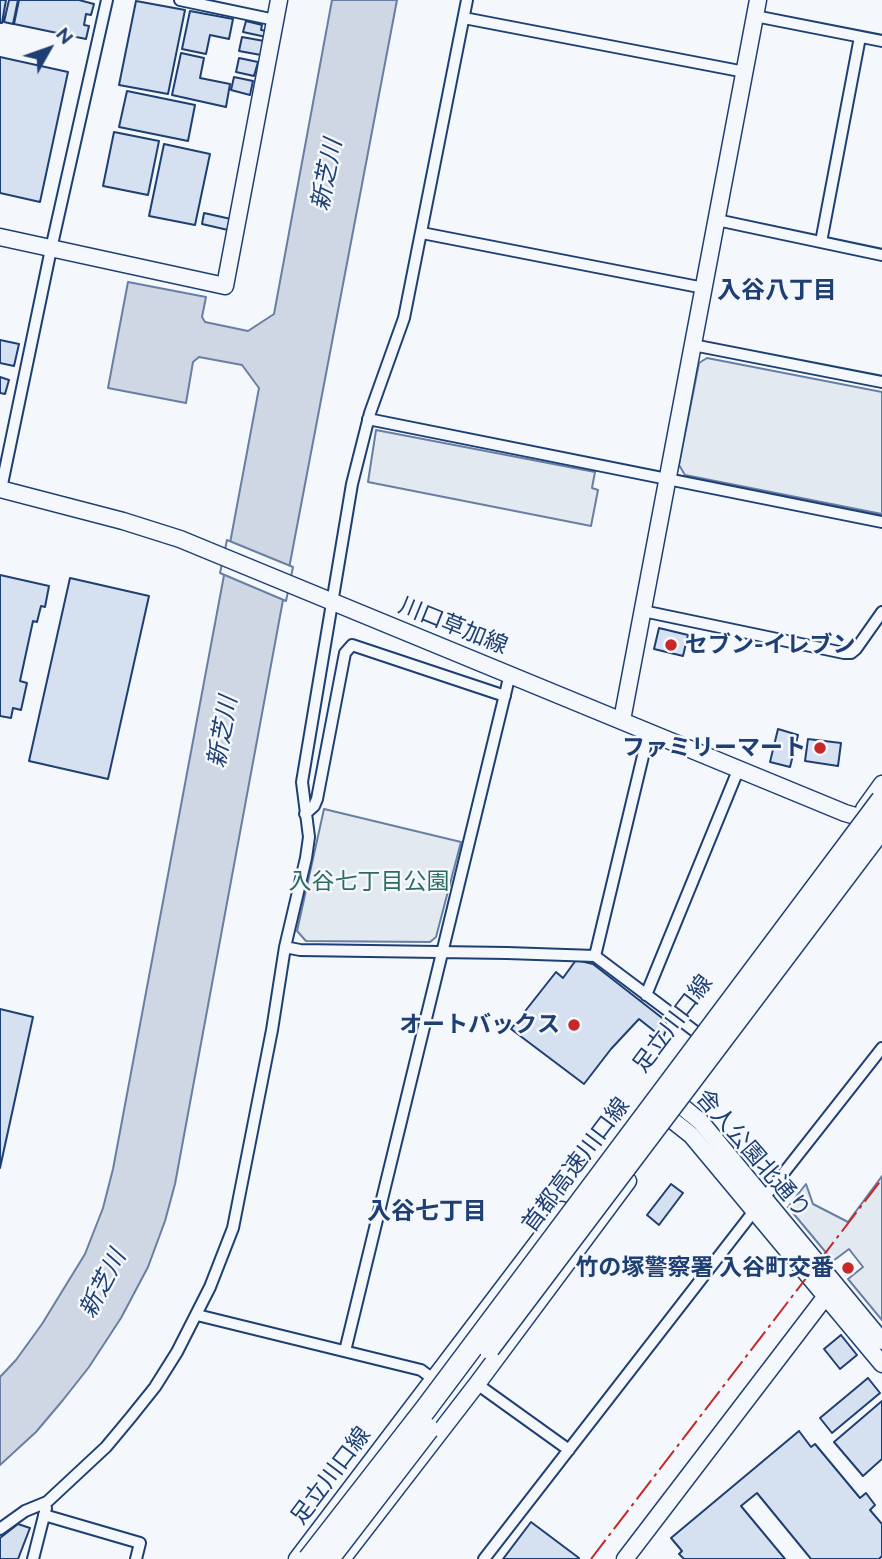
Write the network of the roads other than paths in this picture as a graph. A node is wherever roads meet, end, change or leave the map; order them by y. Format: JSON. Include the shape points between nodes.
{"nodes":[{"id":1,"x":107,"y":0,"type":"edge"},
{"id":2,"x":180,"y":0,"type":"edge"},
{"id":3,"x":279,"y":0,"type":"edge"},
{"id":4,"x":467,"y":0,"type":"edge"},
{"id":5,"x":757,"y":8,"type":"edge"},
{"id":6,"x":464,"y":18,"type":"junction"},
{"id":7,"x":275,"y":20,"type":"junction"},
{"id":8,"x":860,"y":37,"type":"junction"},
{"id":9,"x":882,"y":41,"type":"edge"},
{"id":10,"x":744,"y":72,"type":"junction"},
{"id":11,"x":717,"y":220,"type":"junction"},
{"id":12,"x":422,"y":233,"type":"junction"},
{"id":13,"x":0,"y":237,"type":"edge"},
{"id":14,"x":821,"y":242,"type":"junction"},
{"id":15,"x":51,"y":249,"type":"junction"},
{"id":16,"x":882,"y":254,"type":"edge"},
{"id":17,"x":704,"y":288,"type":"junction"},
{"id":18,"x":693,"y":345,"type":"junction"},
{"id":19,"x":882,"y":382,"type":"edge"},
{"id":20,"x":368,"y":419,"type":"junction"},
{"id":21,"x":668,"y":479,"type":"junction"},
{"id":22,"x":1,"y":489,"type":"edge"},
{"id":23,"x":882,"y":522,"type":"edge"},
{"id":24,"x":324,"y":598,"type":"junction"},
{"id":25,"x":643,"y":611,"type":"junction"},
{"id":26,"x":882,"y":612,"type":"edge"},
{"id":27,"x":510,"y":674,"type":"junction"},
{"id":28,"x":505,"y":696,"type":"junction"},
{"id":29,"x":622,"y":720,"type":"junction"},
{"id":30,"x":649,"y":731,"type":"junction"},
{"id":31,"x":739,"y":768,"type":"junction"},
{"id":32,"x":882,"y":784,"type":"edge"},
{"id":33,"x":882,"y":800,"type":"edge"},
{"id":34,"x":305,"y":814,"type":"junction"},
{"id":35,"x":858,"y":817,"type":"junction"},
{"id":36,"x":882,"y":825,"type":"edge"},
{"id":37,"x":882,"y":841,"type":"edge"},
{"id":38,"x":285,"y":947,"type":"junction"},
{"id":39,"x":443,"y":952,"type":"junction"},
{"id":40,"x":595,"y":957,"type":"junction"},
{"id":41,"x":646,"y":995,"type":"junction"},
{"id":42,"x":696,"y":1032,"type":"junction"},
{"id":43,"x":882,"y":1048,"type":"edge"},
{"id":44,"x":650,"y":1092,"type":"junction"},
{"id":45,"x":684,"y":1106,"type":"junction"},
{"id":46,"x":673,"y":1120,"type":"junction"},
{"id":47,"x":759,"y":1205,"type":"junction"},
{"id":48,"x":831,"y":1291,"type":"junction"},
{"id":49,"x":197,"y":1315,"type":"junction"},
{"id":50,"x":882,"y":1341,"type":"edge"},
{"id":51,"x":345,"y":1351,"type":"junction"},
{"id":52,"x":882,"y":1364,"type":"edge"},
{"id":53,"x":433,"y":1379,"type":"junction"},
{"id":54,"x":477,"y":1384,"type":"junction"},
{"id":55,"x":569,"y":1450,"type":"junction"},
{"id":56,"x":47,"y":1502,"type":"junction"},
{"id":57,"x":44,"y":1515,"type":"junction"},
{"id":58,"x":0,"y":1529,"type":"edge"},
{"id":59,"x":33,"y":1559,"type":"edge"},
{"id":60,"x":136,"y":1559,"type":"edge"},
{"id":61,"x":297,"y":1559,"type":"edge"},
{"id":62,"x":309,"y":1559,"type":"edge"},
{"id":63,"x":328,"y":1559,"type":"edge"},
{"id":64,"x":342,"y":1559,"type":"edge"},
{"id":65,"x":484,"y":1559,"type":"edge"},
{"id":66,"x":625,"y":1559,"type":"edge"}],
"edges":[{"from":1,"to":15,"type":"street"},
{"from":2,"to":7,"type":"street"},
{"from":3,"to":7,"type":"main road"},
{"from":4,"to":6,"type":"street"},
{"from":5,"to":8,"type":"street"},
{"from":5,"to":10,"type":"main road"},
{"from":6,"to":10,"type":"street"},
{"from":6,"to":12,"type":"street"},
{"from":7,"to":15,"type":"main road","via":[[225,286]]},
{"from":8,"to":9,"type":"street"},
{"from":8,"to":14,"type":"street"},
{"from":10,"to":11,"type":"main road"},
{"from":11,"to":14,"type":"street"},
{"from":11,"to":17,"type":"main road"},
{"from":12,"to":17,"type":"street"},
{"from":12,"to":20,"type":"street","via":[[404,318]]},
{"from":13,"to":15,"type":"main road"},
{"from":14,"to":16,"type":"street"},
{"from":15,"to":22,"type":"street"},
{"from":17,"to":18,"type":"main road"},
{"from":18,"to":19,"type":"street"},
{"from":18,"to":21,"type":"main road"},
{"from":20,"to":21,"type":"street"},
{"from":20,"to":24,"type":"street"},
{"from":21,"to":23,"type":"street"},
{"from":21,"to":25,"type":"main road"},
{"from":22,"to":24,"type":"main road","name":"川口草加線","via":[[123,521]]},
{"from":24,"to":27,"type":"main road","name":"川口草加線"},
{"from":24,"to":34,"type":"street","via":[[302,782]]},
{"from":25,"to":26,"type":"street","via":[[844,653],[856,649]]},
{"from":25,"to":29,"type":"main road"},
{"from":27,"to":28,"type":"street"},
{"from":27,"to":29,"type":"main road","name":"川口草加線"},
{"from":28,"to":34,"type":"street","via":[[352,645],[345,653],[317,799]]},
{"from":28,"to":39,"type":"street"},
{"from":29,"to":30,"type":"main road","name":"川口草加線"},
{"from":30,"to":31,"type":"main road","name":"川口草加線"},
{"from":30,"to":40,"type":"street"},
{"from":31,"to":35,"type":"main road","name":"川口草加線"},
{"from":31,"to":41,"type":"street"},
{"from":32,"to":35,"type":"main road","name":"足立川口線"},
{"from":33,"to":62,"type":"highway","name":"首都高速川口線","bridge":true},
{"from":34,"to":38,"type":"street","via":[[306,858]]},
{"from":35,"to":36,"type":"main road","name":"川口草加線"},
{"from":35,"to":42,"type":"main road","name":"足立川口線"},
{"from":36,"to":63,"type":"highway","name":"首都高速川口線","bridge":true},
{"from":37,"to":45,"type":"main road"},
{"from":38,"to":39,"type":"street"},
{"from":38,"to":49,"type":"street","via":[[241,1195],[233,1228]]},
{"from":39,"to":40,"type":"street"},
{"from":39,"to":51,"type":"street"},
{"from":40,"to":41,"type":"street"},
{"from":41,"to":42,"type":"street"},
{"from":42,"to":44,"type":"main road","name":"足立川口線"},
{"from":43,"to":47,"type":"street"},
{"from":44,"to":45,"type":"main road","name":"舎人公園北通り","via":[[668,1094]]},
{"from":44,"to":46,"type":"main road","name":"舎人公園北通り","via":[[657,1108]]},
{"from":44,"to":53,"type":"main road","name":"足立川口線"},
{"from":45,"to":46,"type":"main road"},
{"from":45,"to":47,"type":"main road","name":"舎人公園北通り","via":[[701,1122]]},
{"from":46,"to":47,"type":"main road","name":"舎人公園北通り"},
{"from":46,"to":54,"type":"main road"},
{"from":47,"to":48,"type":"main road","name":"舎人公園北通り"},
{"from":47,"to":55,"type":"street"},
{"from":48,"to":50,"type":"main road","name":"舎人公園北通り"},
{"from":48,"to":52,"type":"main road","name":"舎人公園北通り"},
{"from":48,"to":66,"type":"main road"},
{"from":49,"to":51,"type":"street"},
{"from":49,"to":56,"type":"street","via":[[131,1418]]},
{"from":51,"to":53,"type":"street","via":[[421,1370]]},
{"from":53,"to":61,"type":"main road","name":"足立川口線"},
{"from":54,"to":55,"type":"street"},
{"from":54,"to":64,"type":"main road"},
{"from":55,"to":65,"type":"street"},
{"from":56,"to":57,"type":"street"},
{"from":56,"to":58,"type":"street","via":[[25,1510]]},
{"from":57,"to":59,"type":"street"},
{"from":57,"to":60,"type":"street","via":[[140,1543]]}]}
